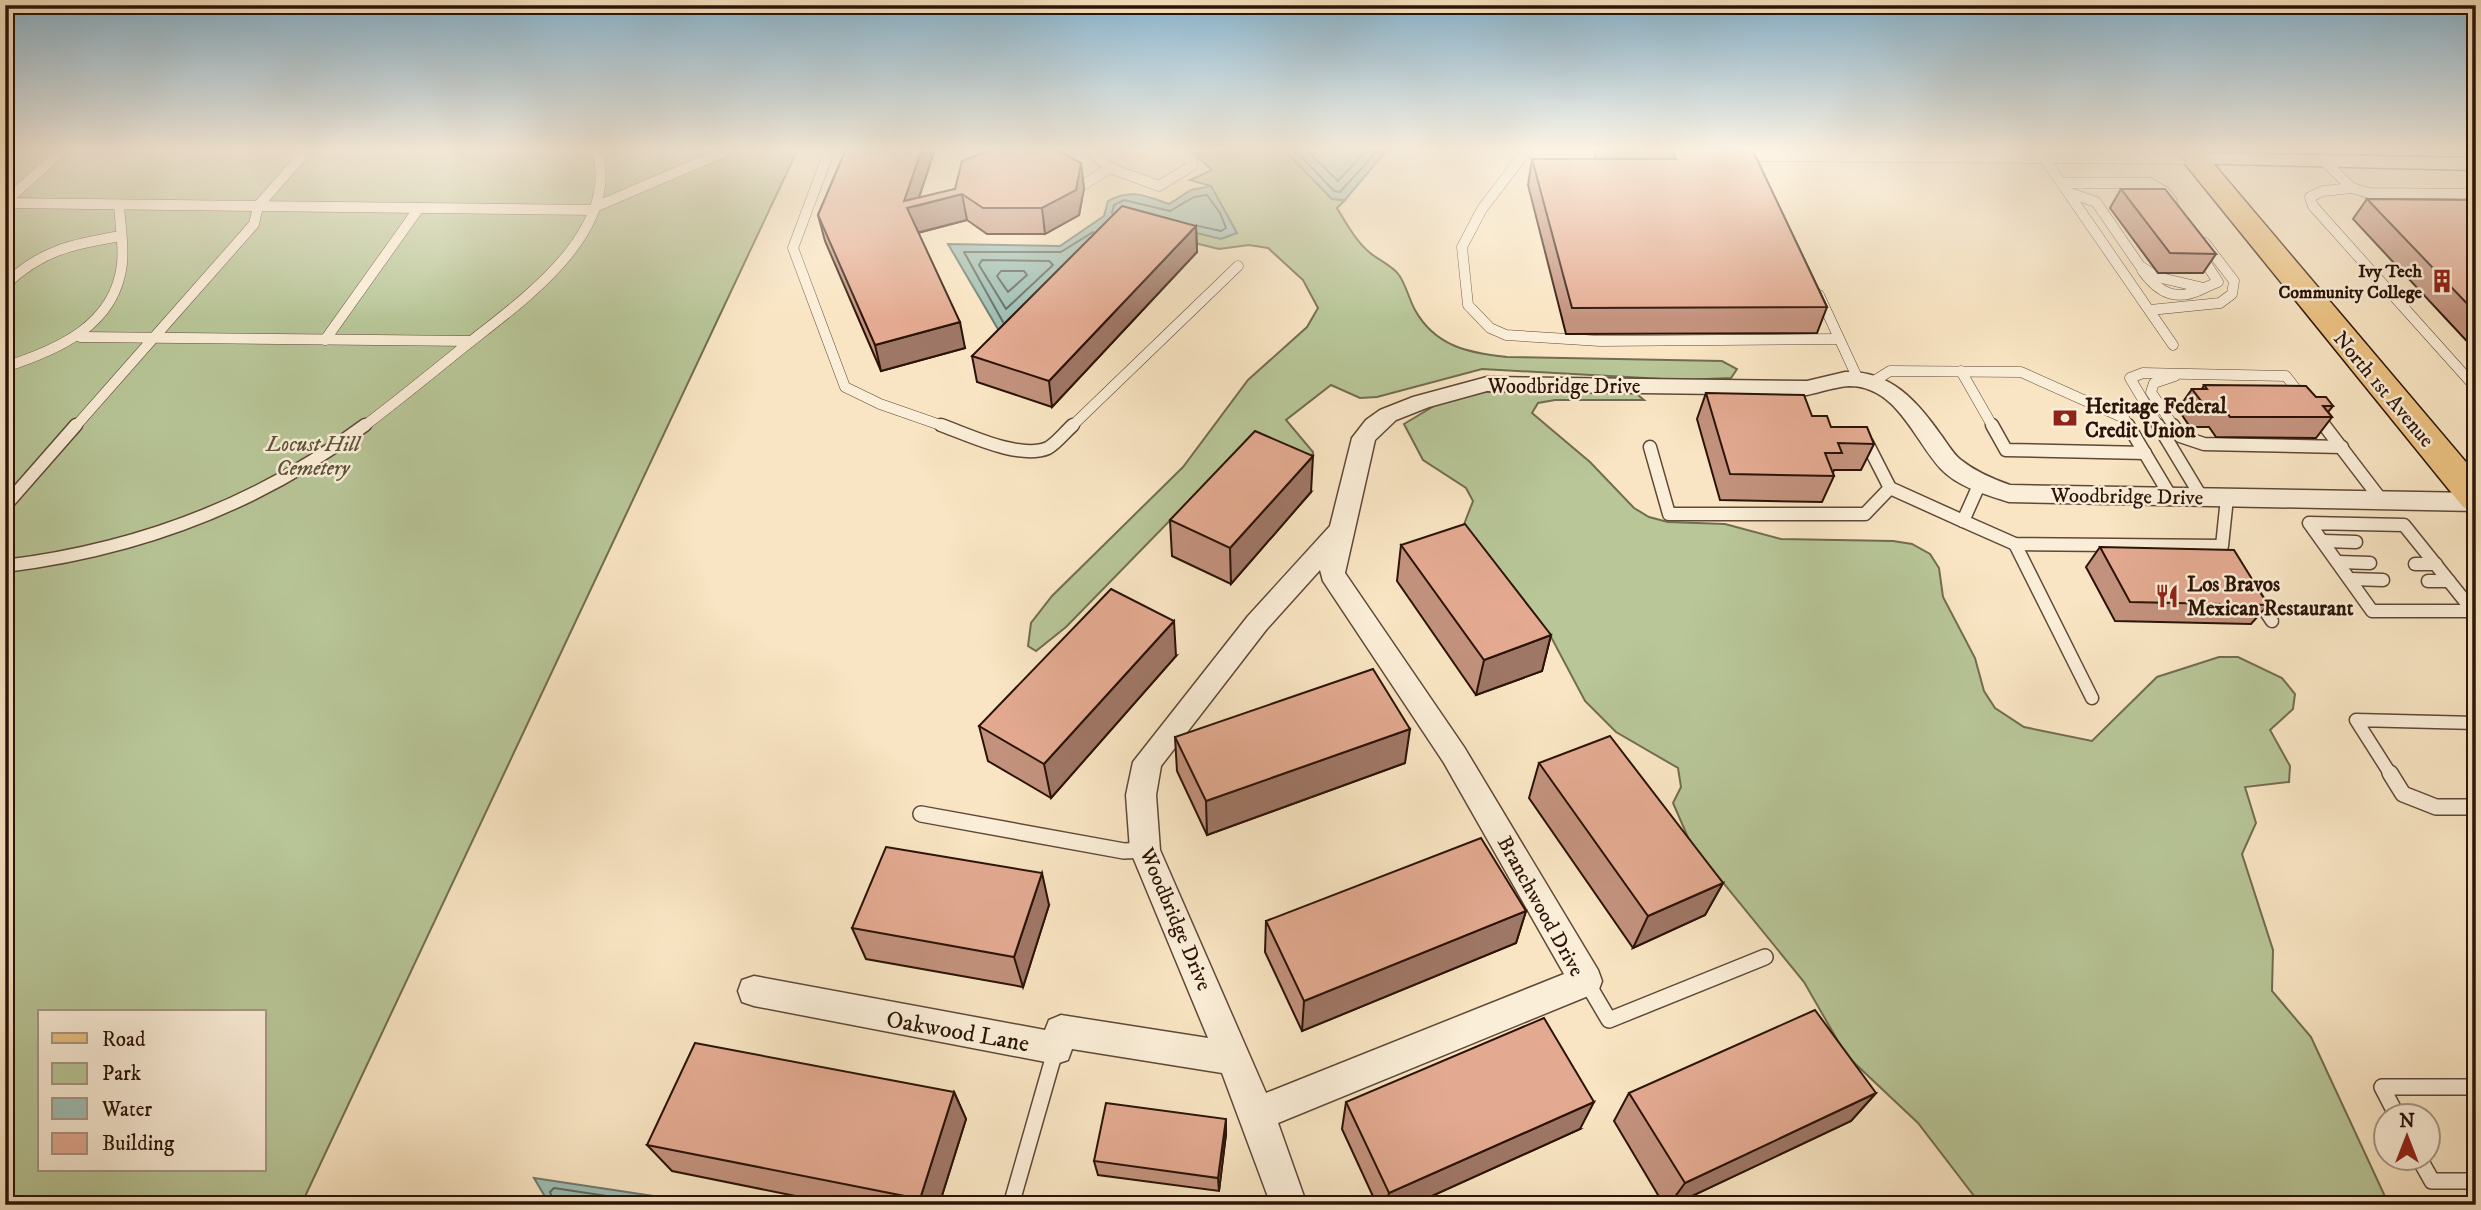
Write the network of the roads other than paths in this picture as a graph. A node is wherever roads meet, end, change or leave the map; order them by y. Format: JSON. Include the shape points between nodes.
{"nodes":[{"id":1,"x":119,"y":205,"type":"edge"},
{"id":2,"x":184,"y":205,"type":"edge"},
{"id":3,"x":596,"y":205,"type":"edge"},
{"id":4,"x":602,"y":205,"type":"edge"},
{"id":5,"x":809,"y":205,"type":"edge"},
{"id":6,"x":1485,"y":205,"type":"edge"},
{"id":7,"x":2079,"y":205,"type":"edge"},
{"id":8,"x":2098,"y":205,"type":"edge"},
{"id":9,"x":2167,"y":205,"type":"edge"},
{"id":10,"x":2233,"y":205,"type":"edge"},
{"id":11,"x":2313,"y":205,"type":"edge"},
{"id":12,"x":258,"y":206,"type":"junction"},
{"id":13,"x":419,"y":208,"type":"junction"},
{"id":14,"x":594,"y":209,"type":"junction"},
{"id":15,"x":2175,"y":214,"type":"edge"},
{"id":16,"x":2196,"y":231,"type":"edge"},
{"id":17,"x":121,"y":236,"type":"junction"},
{"id":18,"x":2196,"y":249,"type":"edge"},
{"id":19,"x":1238,"y":266,"type":"dead end"},
{"id":20,"x":1814,"y":283,"type":"edge"},
{"id":21,"x":5,"y":285,"type":"edge"},
{"id":22,"x":2150,"y":310,"type":"junction"},
{"id":23,"x":80,"y":337,"type":"junction"},
{"id":24,"x":154,"y":338,"type":"junction"},
{"id":25,"x":1839,"y":339,"type":"junction"},
{"id":26,"x":325,"y":340,"type":"junction"},
{"id":27,"x":471,"y":341,"type":"junction"},
{"id":28,"x":2173,"y":345,"type":"dead end"},
{"id":29,"x":5,"y":367,"type":"edge"},
{"id":30,"x":1961,"y":372,"type":"junction"},
{"id":31,"x":2182,"y":373,"type":"junction"},
{"id":32,"x":1866,"y":380,"type":"junction"},
{"id":33,"x":2476,"y":388,"type":"edge"},
{"id":34,"x":1845,"y":442,"type":"edge"},
{"id":35,"x":1650,"y":447,"type":"dead end"},
{"id":36,"x":2342,"y":447,"type":"junction"},
{"id":37,"x":2145,"y":453,"type":"junction"},
{"id":38,"x":1980,"y":483,"type":"junction"},
{"id":39,"x":1890,"y":488,"type":"junction"},
{"id":40,"x":2171,"y":497,"type":"junction"},
{"id":41,"x":2214,"y":498,"type":"junction"},
{"id":42,"x":2476,"y":500,"type":"edge"},
{"id":43,"x":2382,"y":501,"type":"junction"},
{"id":44,"x":5,"y":506,"type":"edge"},
{"id":45,"x":1963,"y":521,"type":"junction"},
{"id":46,"x":1342,"y":528,"type":"junction"},
{"id":47,"x":2323,"y":541,"type":"junction"},
{"id":48,"x":2356,"y":542,"type":"dead end"},
{"id":49,"x":2400,"y":542,"type":"dead end"},
{"id":50,"x":2418,"y":542,"type":"junction"},
{"id":51,"x":2015,"y":544,"type":"junction"},
{"id":52,"x":2338,"y":562,"type":"junction"},
{"id":53,"x":2370,"y":563,"type":"dead end"},
{"id":54,"x":2415,"y":564,"type":"dead end"},
{"id":55,"x":2436,"y":564,"type":"junction"},
{"id":56,"x":5,"y":566,"type":"edge"},
{"id":57,"x":2350,"y":579,"type":"junction"},
{"id":58,"x":2383,"y":580,"type":"dead end"},
{"id":59,"x":2428,"y":581,"type":"dead end"},
{"id":60,"x":2449,"y":581,"type":"junction"},
{"id":61,"x":2250,"y":589,"type":"edge"},
{"id":62,"x":2475,"y":611,"type":"edge"},
{"id":63,"x":2272,"y":621,"type":"dead end"},
{"id":64,"x":2092,"y":698,"type":"dead end"},
{"id":65,"x":2476,"y":723,"type":"edge"},
{"id":66,"x":2476,"y":807,"type":"edge"},
{"id":67,"x":921,"y":814,"type":"dead end"},
{"id":68,"x":1145,"y":850,"type":"junction"},
{"id":69,"x":1766,"y":957,"type":"dead end"},
{"id":70,"x":1586,"y":981,"type":"junction"},
{"id":71,"x":754,"y":991,"type":"dead end"},
{"id":72,"x":1056,"y":1048,"type":"junction"},
{"id":73,"x":1233,"y":1058,"type":"junction"},
{"id":74,"x":2476,"y":1087,"type":"edge"},
{"id":75,"x":2390,"y":1102,"type":"edge"},
{"id":76,"x":1257,"y":1114,"type":"junction"},
{"id":77,"x":2427,"y":1172,"type":"edge"},
{"id":78,"x":2476,"y":1181,"type":"edge"},
{"id":79,"x":1012,"y":1205,"type":"edge"},
{"id":80,"x":1289,"y":1205,"type":"edge"}],
"edges":[{"from":1,"to":17,"type":"lane"},
{"from":2,"to":12,"type":"lane"},
{"from":3,"to":14,"type":"lane"},
{"from":4,"to":14,"type":"lane"},
{"from":5,"to":19,"type":"lane","via":[[793,248],[845,387],[880,404],[1007,448],[1032,452],[1049,447]]},
{"from":6,"to":25,"type":"lane","via":[[1462,247],[1468,305],[1490,328],[1506,335],[1600,341]]},
{"from":7,"to":22,"type":"lane"},
{"from":8,"to":18,"type":"lane","via":[[2161,292],[2192,295],[2218,282]]},
{"from":9,"to":15,"type":"lane"},
{"from":10,"to":42,"type":"main road","name":"North 1st Avenue"},
{"from":11,"to":33,"type":"lane"},
{"from":12,"to":13,"type":"lane"},
{"from":12,"to":24,"type":"lane","via":[[254,224]]},
{"from":13,"to":14,"type":"lane"},
{"from":13,"to":26,"type":"lane"},
{"from":14,"to":27,"type":"lane","via":[[566,256]]},
{"from":16,"to":22,"type":"lane","via":[[2235,281],[2232,294],[2220,303]]},
{"from":17,"to":21,"type":"lane","via":[[49,251]]},
{"from":17,"to":23,"type":"lane","via":[[117,289]]},
{"from":20,"to":25,"type":"lane"},
{"from":22,"to":28,"type":"lane"},
{"from":23,"to":24,"type":"lane"},
{"from":23,"to":29,"type":"lane"},
{"from":24,"to":26,"type":"lane"},
{"from":24,"to":44,"type":"lane"},
{"from":25,"to":32,"type":"lane"},
{"from":26,"to":27,"type":"lane"},
{"from":27,"to":56,"type":"lane","via":[[334,449],[242,501],[103,550]]},
{"from":30,"to":32,"type":"lane","via":[[1890,371]]},
{"from":30,"to":37,"type":"lane","via":[[2021,372],[2124,418]]},
{"from":30,"to":37,"type":"lane","via":[[2006,450]]},
{"from":31,"to":36,"type":"lane","via":[[2286,376]]},
{"from":31,"to":36,"type":"lane","via":[[2154,383],[2151,392],[2180,436],[2204,444]]},
{"from":31,"to":41,"type":"lane","via":[[2143,373],[2130,378]]},
{"from":32,"to":38,"type":"street","name":"Woodbridge Drive","via":[[1892,390],[1951,465]]},
{"from":32,"to":46,"type":"street","name":"Woodbridge Drive","via":[[1807,388],[1487,384],[1463,390],[1388,415],[1374,425],[1358,455]]},
{"from":34,"to":39,"type":"lane","via":[[1867,443]]},
{"from":35,"to":39,"type":"lane","via":[[1669,514],[1866,514]]},
{"from":36,"to":43,"type":"lane"},
{"from":37,"to":40,"type":"lane"},
{"from":38,"to":40,"type":"street","name":"Woodbridge Drive","via":[[2019,495]]},
{"from":38,"to":45,"type":"lane"},
{"from":39,"to":45,"type":"lane"},
{"from":40,"to":41,"type":"street","name":"Woodbridge Drive"},
{"from":41,"to":43,"type":"street","name":"Woodbridge Drive"},
{"from":41,"to":51,"type":"lane","via":[[2225,551]]},
{"from":42,"to":43,"type":"street","name":"Woodbridge Drive"},
{"from":45,"to":51,"type":"lane"},
{"from":46,"to":68,"type":"street","name":"Woodbridge Drive","via":[[1257,622],[1147,762],[1140,794]]},
{"from":46,"to":70,"type":"street","name":"Branchwood Drive","via":[[1332,574],[1454,755]]},
{"from":47,"to":48,"type":"lane"},
{"from":47,"to":50,"type":"lane","via":[[2309,523],[2404,525]]},
{"from":47,"to":52,"type":"lane"},
{"from":49,"to":50,"type":"lane"},
{"from":50,"to":55,"type":"lane"},
{"from":51,"to":64,"type":"lane"},
{"from":52,"to":53,"type":"lane"},
{"from":52,"to":57,"type":"lane"},
{"from":54,"to":55,"type":"lane"},
{"from":55,"to":60,"type":"lane"},
{"from":57,"to":58,"type":"lane"},
{"from":57,"to":62,"type":"lane","via":[[2372,611]]},
{"from":59,"to":60,"type":"lane"},
{"from":60,"to":62,"type":"lane"},
{"from":61,"to":63,"type":"lane"},
{"from":65,"to":66,"type":"lane","via":[[2356,720],[2403,794],[2436,807]]},
{"from":67,"to":68,"type":"lane"},
{"from":68,"to":73,"type":"street","name":"Woodbridge Drive"},
{"from":69,"to":70,"type":"lane","via":[[1609,1020]]},
{"from":70,"to":76,"type":"street","name":"Branchwood Drive"},
{"from":71,"to":72,"type":"street","name":"Oakwood Lane"},
{"from":72,"to":73,"type":"street","name":"Oakwood Lane","via":[[1061,1031]]},
{"from":72,"to":79,"type":"lane"},
{"from":73,"to":76,"type":"street","name":"Woodbridge Drive"},
{"from":74,"to":75,"type":"lane","via":[[2382,1087]]},
{"from":76,"to":80,"type":"street","name":"Woodbridge Drive"},
{"from":77,"to":78,"type":"lane","via":[[2432,1181]]}]}
